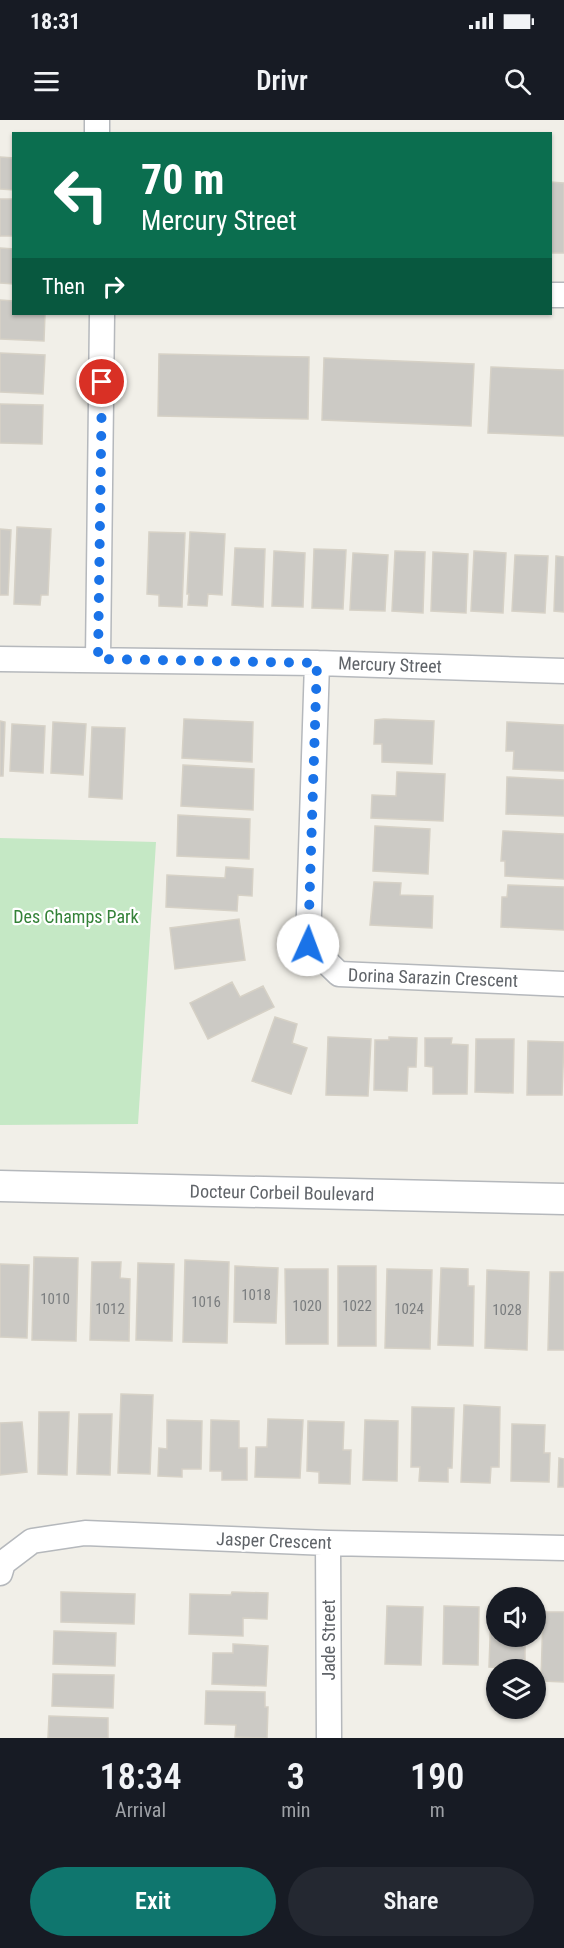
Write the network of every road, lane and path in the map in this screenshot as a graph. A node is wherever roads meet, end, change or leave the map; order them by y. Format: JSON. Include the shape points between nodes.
{"nodes":[{"id":1,"x":102,"y":315,"type":"edge"},
{"id":2,"x":0,"y":659,"type":"edge"},
{"id":3,"x":98,"y":659,"type":"junction"},
{"id":4,"x":317,"y":663,"type":"junction"},
{"id":5,"x":564,"y":671,"type":"edge"},
{"id":6,"x":564,"y":984,"type":"edge"},
{"id":7,"x":0,"y":1186,"type":"edge"},
{"id":8,"x":564,"y":1199,"type":"edge"},
{"id":9,"x":328,"y":1543,"type":"junction"},
{"id":10,"x":564,"y":1548,"type":"edge"},
{"id":11,"x":0,"y":1573,"type":"edge"},
{"id":12,"x":329,"y":1738,"type":"edge"}],
"edges":[{"from":1,"to":3,"type":"street"},
{"from":2,"to":3,"type":"street","name":"Mercury Street"},
{"from":3,"to":4,"type":"street","name":"Mercury Street"},
{"from":4,"to":5,"type":"street","name":"Mercury Street"},
{"from":4,"to":6,"type":"street","name":"Dorina Sarazin Crescent","via":[[308,945],[339,974]]},
{"from":7,"to":8,"type":"street","name":"Docteur Corbeil Boulevard"},
{"from":9,"to":10,"type":"street","name":"Jasper Crescent"},
{"from":9,"to":11,"type":"street","name":"Jasper Crescent","via":[[85,1533],[32,1541],[3,1563]]},
{"from":9,"to":12,"type":"street","name":"Jade Street"}]}
